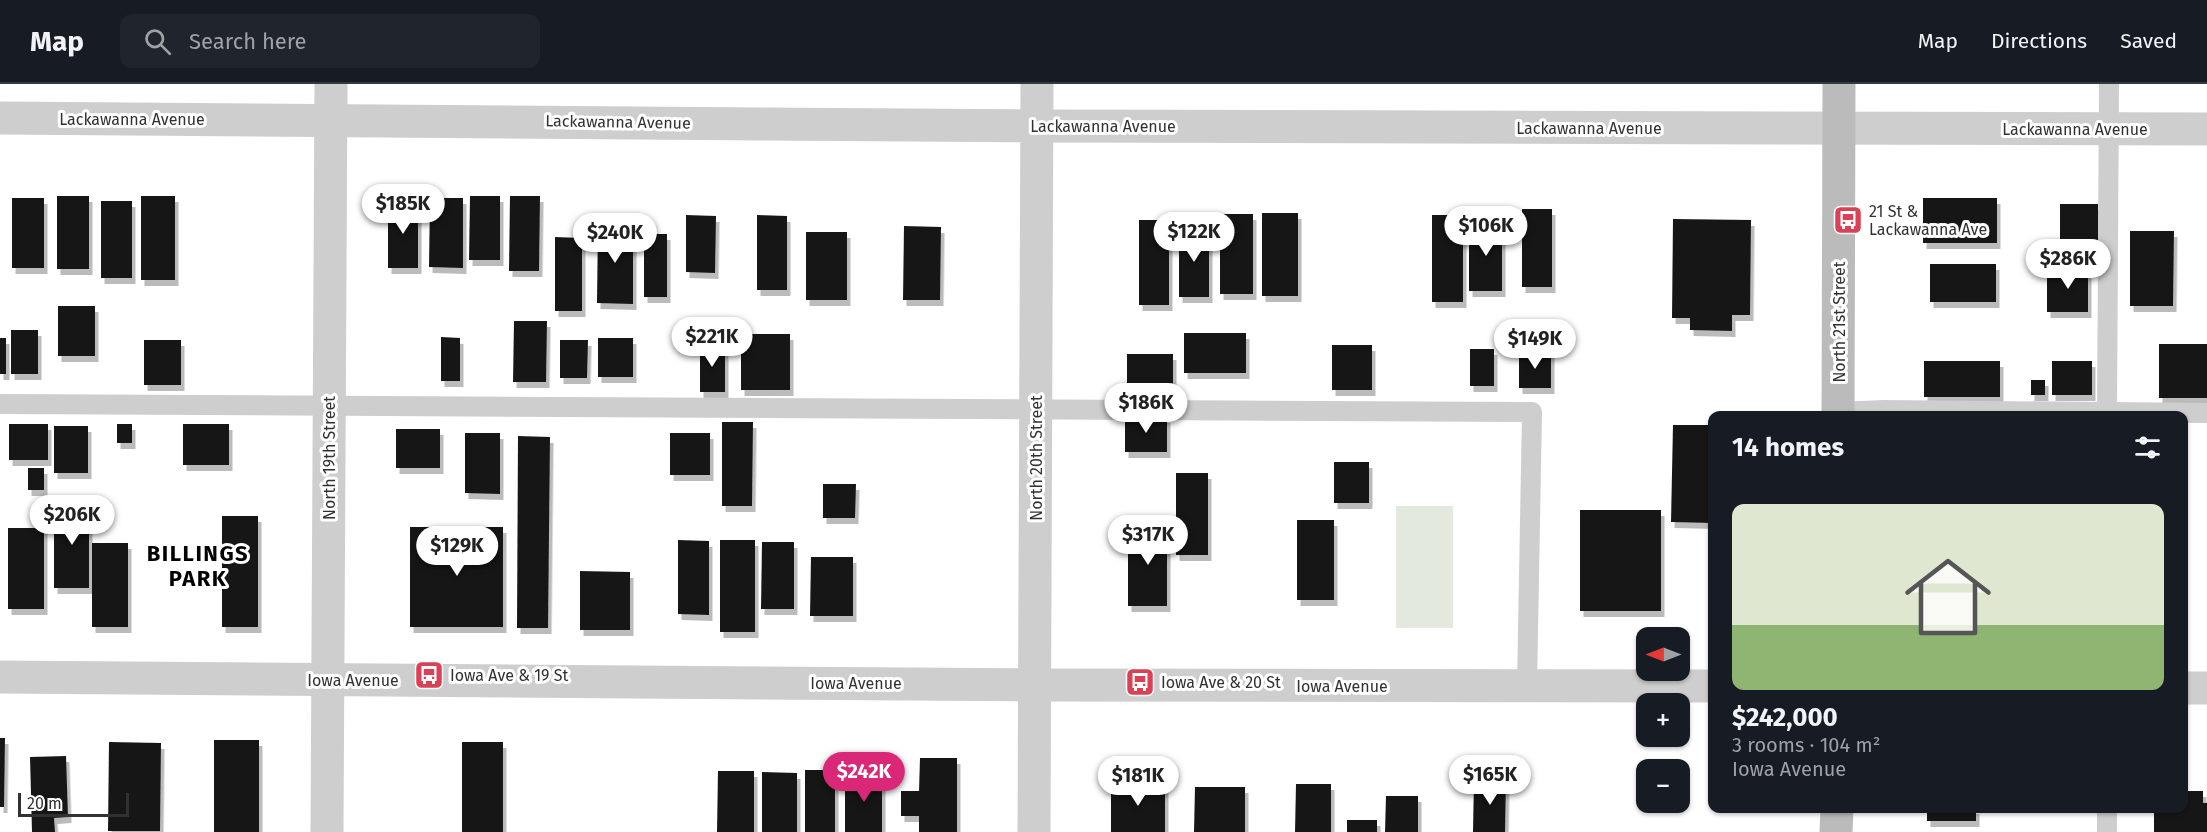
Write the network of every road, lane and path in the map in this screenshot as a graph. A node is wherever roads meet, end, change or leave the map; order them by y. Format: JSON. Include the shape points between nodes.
{"nodes":[{"id":1,"x":331,"y":84,"type":"edge"},
{"id":2,"x":1037,"y":84,"type":"edge"},
{"id":3,"x":1839,"y":84,"type":"edge"},
{"id":4,"x":2109,"y":84,"type":"edge"},
{"id":5,"x":0,"y":118,"type":"edge"},
{"id":6,"x":331,"y":119,"type":"junction"},
{"id":7,"x":1037,"y":126,"type":"junction"},
{"id":8,"x":1839,"y":129,"type":"junction"},
{"id":9,"x":2109,"y":129,"type":"junction"},
{"id":10,"x":2207,"y":129,"type":"edge"},
{"id":11,"x":0,"y":404,"type":"edge"},
{"id":12,"x":330,"y":405,"type":"junction"},
{"id":13,"x":1036,"y":408,"type":"junction"},
{"id":14,"x":1838,"y":411,"type":"edge"},
{"id":15,"x":1872,"y":411,"type":"edge"},
{"id":16,"x":1940,"y":411,"type":"edge"},
{"id":17,"x":2107,"y":411,"type":"edge"},
{"id":18,"x":2188,"y":413,"type":"edge"},
{"id":19,"x":2207,"y":413,"type":"edge"},
{"id":20,"x":0,"y":677,"type":"edge"},
{"id":21,"x":328,"y":680,"type":"junction"},
{"id":22,"x":1035,"y":685,"type":"junction"},
{"id":23,"x":1527,"y":686,"type":"junction"},
{"id":24,"x":1708,"y":686,"type":"edge"},
{"id":25,"x":2188,"y":688,"type":"edge"},
{"id":26,"x":2207,"y":688,"type":"edge"},
{"id":27,"x":1837,"y":813,"type":"edge"},
{"id":28,"x":2107,"y":813,"type":"edge"},
{"id":29,"x":327,"y":832,"type":"edge"},
{"id":30,"x":1034,"y":832,"type":"edge"},
{"id":31,"x":1836,"y":832,"type":"edge"},
{"id":32,"x":2107,"y":832,"type":"edge"}],
"edges":[{"from":1,"to":6,"type":"street","name":"North 19th Street"},
{"from":2,"to":7,"type":"street","name":"North 20th Street"},
{"from":3,"to":8,"type":"street","name":"North 21st Street"},
{"from":4,"to":9,"type":"lane"},
{"from":5,"to":6,"type":"street","name":"Lackawanna Avenue"},
{"from":6,"to":7,"type":"street","name":"Lackawanna Avenue"},
{"from":6,"to":12,"type":"street","name":"North 19th Street"},
{"from":7,"to":8,"type":"street","name":"Lackawanna Avenue"},
{"from":7,"to":13,"type":"street","name":"North 20th Street"},
{"from":8,"to":9,"type":"street","name":"Lackawanna Avenue"},
{"from":8,"to":14,"type":"street","name":"North 21st Street"},
{"from":9,"to":10,"type":"street","name":"Lackawanna Avenue"},
{"from":9,"to":17,"type":"lane"},
{"from":11,"to":12,"type":"lane"},
{"from":12,"to":13,"type":"lane"},
{"from":12,"to":21,"type":"street","name":"North 19th Street"},
{"from":13,"to":22,"type":"street","name":"North 20th Street"},
{"from":13,"to":23,"type":"lane","via":[[1532,412]]},
{"from":15,"to":16,"type":"lane"},
{"from":18,"to":19,"type":"lane"},
{"from":20,"to":21,"type":"street","name":"Iowa Avenue"},
{"from":21,"to":22,"type":"street","name":"Iowa Avenue"},
{"from":21,"to":29,"type":"street","name":"North 19th Street"},
{"from":22,"to":23,"type":"street","name":"Iowa Avenue"},
{"from":22,"to":30,"type":"street","name":"North 20th Street"},
{"from":23,"to":24,"type":"street","name":"Iowa Avenue"},
{"from":25,"to":26,"type":"street"},
{"from":27,"to":31,"type":"street"},
{"from":28,"to":32,"type":"lane"}]}
